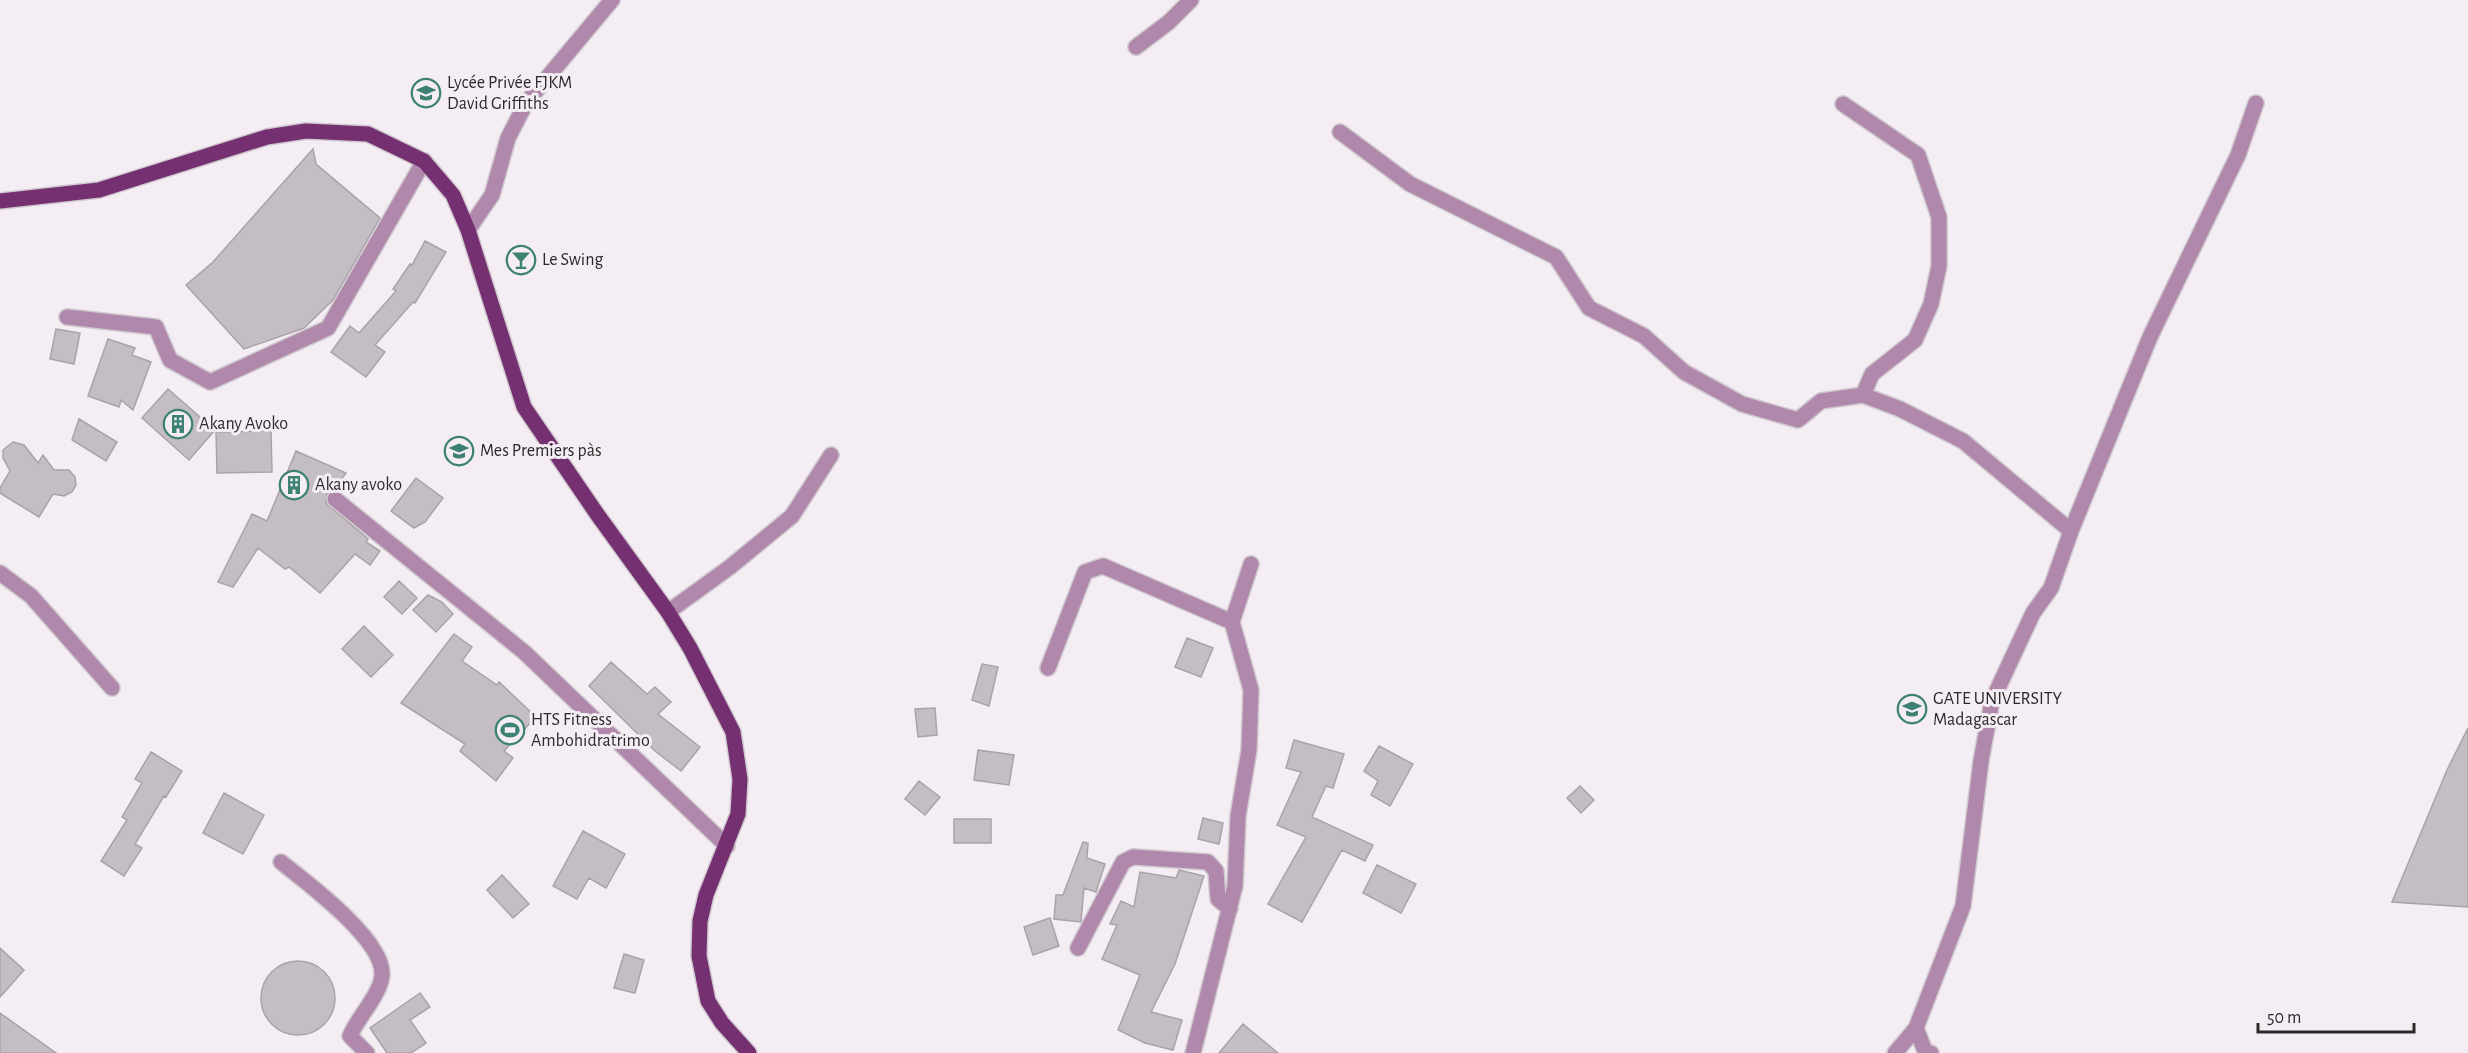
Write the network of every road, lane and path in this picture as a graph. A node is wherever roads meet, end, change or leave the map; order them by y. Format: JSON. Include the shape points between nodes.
{"nodes":[{"id":1,"x":612,"y":0,"type":"edge"},
{"id":2,"x":1191,"y":0,"type":"edge"},
{"id":3,"x":1136,"y":47,"type":"dead end"},
{"id":4,"x":2256,"y":103,"type":"dead end"},
{"id":5,"x":1843,"y":104,"type":"dead end"},
{"id":6,"x":1340,"y":132,"type":"dead end"},
{"id":7,"x":423,"y":161,"type":"junction"},
{"id":8,"x":0,"y":201,"type":"edge"},
{"id":9,"x":468,"y":230,"type":"junction"},
{"id":10,"x":67,"y":317,"type":"dead end"},
{"id":11,"x":1863,"y":396,"type":"junction"},
{"id":12,"x":831,"y":455,"type":"dead end"},
{"id":13,"x":335,"y":499,"type":"dead end"},
{"id":14,"x":2071,"y":531,"type":"junction"},
{"id":15,"x":1251,"y":564,"type":"dead end"},
{"id":16,"x":0,"y":573,"type":"edge"},
{"id":17,"x":668,"y":612,"type":"junction"},
{"id":18,"x":1232,"y":622,"type":"junction"},
{"id":19,"x":1048,"y":668,"type":"dead end"},
{"id":20,"x":112,"y":688,"type":"dead end"},
{"id":21,"x":727,"y":846,"type":"junction"},
{"id":22,"x":281,"y":862,"type":"dead end"},
{"id":23,"x":1230,"y":909,"type":"junction"},
{"id":24,"x":1078,"y":948,"type":"dead end"},
{"id":25,"x":1916,"y":1028,"type":"junction"},
{"id":26,"x":367,"y":1053,"type":"edge"},
{"id":27,"x":749,"y":1053,"type":"edge"},
{"id":28,"x":1193,"y":1053,"type":"edge"},
{"id":29,"x":1895,"y":1053,"type":"edge"},
{"id":30,"x":1931,"y":1053,"type":"edge"}],
"edges":[{"from":1,"to":9,"type":"street","via":[[526,103],[508,138],[492,195]]},
{"from":2,"to":3,"type":"street"},
{"from":4,"to":14,"type":"street","via":[[2238,154],[2150,338]]},
{"from":5,"to":11,"type":"street","via":[[1918,155],[1939,217],[1939,266],[1931,304],[1915,340],[1872,374]]},
{"from":6,"to":11,"type":"street","via":[[1410,184],[1557,257],[1589,309],[1644,336],[1684,372],[1742,404],[1798,420],[1821,401]]},
{"from":7,"to":8,"type":"main road","via":[[368,134],[306,131],[267,136],[99,190]]},
{"from":7,"to":9,"type":"main road","via":[[453,195]]},
{"from":7,"to":10,"type":"street","via":[[328,328],[228,375],[210,382],[170,360],[156,327]]},
{"from":9,"to":17,"type":"main road","via":[[524,407]]},
{"from":11,"to":14,"type":"street","via":[[1900,409],[1963,441]]},
{"from":12,"to":17,"type":"street","via":[[792,516]]},
{"from":13,"to":21,"type":"street","via":[[524,652]]},
{"from":14,"to":25,"type":"street","via":[[2051,588],[2032,613],[1992,701],[1963,906]]},
{"from":15,"to":18,"type":"street"},
{"from":16,"to":20,"type":"street","via":[[31,596]]},
{"from":17,"to":21,"type":"main road","via":[[733,732],[740,779],[738,814]]},
{"from":18,"to":19,"type":"street","via":[[1103,566],[1085,572]]},
{"from":18,"to":23,"type":"street","via":[[1251,690],[1249,750],[1238,816],[1235,886]]},
{"from":21,"to":27,"type":"main road","via":[[706,895],[699,956],[708,1001]]},
{"from":22,"to":26,"type":"street","via":[[330,901],[375,949],[382,975],[350,1036]]},
{"from":23,"to":24,"type":"street","via":[[1218,899],[1216,871],[1208,862],[1133,857],[1123,862]]},
{"from":23,"to":28,"type":"street"},
{"from":25,"to":29,"type":"street"},
{"from":25,"to":30,"type":"street","via":[[1925,1051]]}]}
